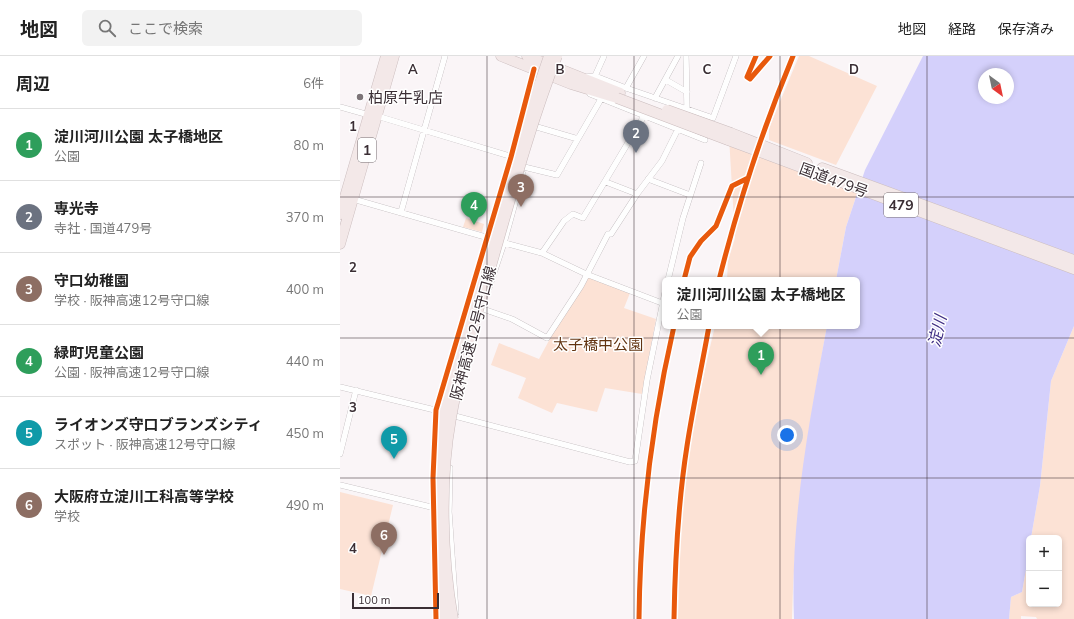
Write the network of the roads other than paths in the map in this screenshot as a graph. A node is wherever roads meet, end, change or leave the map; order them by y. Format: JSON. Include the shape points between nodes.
{"nodes":[{"id":1,"x":386,"y":56,"type":"edge"},
{"id":2,"x":394,"y":56,"type":"edge"},
{"id":3,"x":445,"y":56,"type":"edge"},
{"id":4,"x":501,"y":56,"type":"edge"},
{"id":5,"x":527,"y":56,"type":"edge"},
{"id":6,"x":549,"y":56,"type":"edge"},
{"id":7,"x":557,"y":56,"type":"edge"},
{"id":8,"x":561,"y":56,"type":"edge"},
{"id":9,"x":604,"y":56,"type":"edge"},
{"id":10,"x":644,"y":56,"type":"edge"},
{"id":11,"x":678,"y":56,"type":"edge"},
{"id":12,"x":686,"y":56,"type":"edge"},
{"id":13,"x":736,"y":56,"type":"edge"},
{"id":14,"x":538,"y":62,"type":"edge"},
{"id":15,"x":554,"y":72,"type":"junction"},
{"id":16,"x":596,"y":76,"type":"junction"},
{"id":17,"x":584,"y":77,"type":"junction"},
{"id":18,"x":666,"y":80,"type":"junction"},
{"id":19,"x":571,"y":84,"type":"junction"},
{"id":20,"x":687,"y":92,"type":"junction"},
{"id":21,"x":621,"y":93,"type":"junction"},
{"id":22,"x":655,"y":98,"type":"junction"},
{"id":23,"x":601,"y":99,"type":"junction"},
{"id":24,"x":340,"y":107,"type":"edge"},
{"id":25,"x":686,"y":109,"type":"junction"},
{"id":26,"x":373,"y":116,"type":"junction"},
{"id":27,"x":644,"y":116,"type":"junction"},
{"id":28,"x":536,"y":127,"type":"junction"},
{"id":29,"x":678,"y":129,"type":"junction"},
{"id":30,"x":423,"y":130,"type":"junction"},
{"id":31,"x":578,"y":139,"type":"junction"},
{"id":32,"x":706,"y":140,"type":"dead end"},
{"id":33,"x":511,"y":157,"type":"junction"},
{"id":34,"x":526,"y":160,"type":"junction"},
{"id":35,"x":701,"y":163,"type":"dead end"},
{"id":36,"x":524,"y":167,"type":"junction"},
{"id":37,"x":648,"y":179,"type":"junction"},
{"id":38,"x":606,"y":182,"type":"junction"},
{"id":39,"x":637,"y":194,"type":"junction"},
{"id":40,"x":690,"y":195,"type":"junction"},
{"id":41,"x":353,"y":199,"type":"junction"},
{"id":42,"x":400,"y":212,"type":"junction"},
{"id":43,"x":340,"y":214,"type":"edge"},
{"id":44,"x":487,"y":237,"type":"junction"},
{"id":45,"x":504,"y":243,"type":"junction"},
{"id":46,"x":340,"y":244,"type":"edge"},
{"id":47,"x":542,"y":253,"type":"junction"},
{"id":48,"x":1074,"y":260,"type":"edge"},
{"id":49,"x":1074,"y":269,"type":"edge"},
{"id":50,"x":586,"y":274,"type":"junction"},
{"id":51,"x":669,"y":277,"type":"edge"},
{"id":52,"x":662,"y":303,"type":"joint"},
{"id":53,"x":483,"y":309,"type":"junction"},
{"id":54,"x":340,"y":386,"type":"edge"},
{"id":55,"x":356,"y":390,"type":"junction"},
{"id":56,"x":436,"y":410,"type":"junction"},
{"id":57,"x":453,"y":416,"type":"junction"},
{"id":58,"x":340,"y":454,"type":"edge"},
{"id":59,"x":340,"y":485,"type":"edge"},
{"id":60,"x":433,"y":507,"type":"junction"},
{"id":61,"x":449,"y":512,"type":"junction"},
{"id":62,"x":436,"y":619,"type":"edge"},
{"id":63,"x":444,"y":619,"type":"edge"},
{"id":64,"x":453,"y":619,"type":"edge"},
{"id":65,"x":457,"y":619,"type":"edge"}],
"edges":[{"from":1,"to":26,"type":"highway","number":"1"},
{"from":2,"to":26,"type":"highway","number":"1"},
{"from":3,"to":30,"type":"street"},
{"from":4,"to":14,"type":"highway","number":"479"},
{"from":5,"to":14,"type":"highway","number":"479"},
{"from":6,"to":63,"type":"highway","name":"阪神高速12号守口線","bridge":true,"via":[[517,151],[454,369],[444,415],[438,458],[437,503]]},
{"from":7,"to":64,"type":"highway","name":"阪神高速12号守口線","bridge":true,"via":[[523,153],[461,371],[451,418],[444,502]]},
{"from":8,"to":15,"type":"street"},
{"from":9,"to":16,"type":"street"},
{"from":10,"to":21,"type":"street"},
{"from":11,"to":18,"type":"street"},
{"from":12,"to":20,"type":"street"},
{"from":13,"to":25,"type":"street","via":[[713,118]]},
{"from":14,"to":15,"type":"highway","number":"479"},
{"from":14,"to":33,"type":"street"},
{"from":15,"to":17,"type":"highway","number":"479"},
{"from":15,"to":19,"type":"highway","number":"479"},
{"from":15,"to":28,"type":"street"},
{"from":16,"to":17,"type":"street"},
{"from":16,"to":21,"type":"street"},
{"from":17,"to":21,"type":"highway","number":"479"},
{"from":18,"to":20,"type":"street"},
{"from":18,"to":22,"type":"street"},
{"from":19,"to":21,"type":"highway","number":"479"},
{"from":19,"to":23,"type":"street"},
{"from":20,"to":25,"type":"street"},
{"from":21,"to":22,"type":"street"},
{"from":21,"to":48,"type":"highway","name":"国道479号","number":"479","bridge":true},
{"from":21,"to":49,"type":"highway","name":"国道479号","number":"479","bridge":true},
{"from":22,"to":25,"type":"street"},
{"from":23,"to":27,"type":"street"},
{"from":23,"to":31,"type":"street"},
{"from":24,"to":26,"type":"street"},
{"from":26,"to":30,"type":"street"},
{"from":26,"to":41,"type":"highway","number":"1"},
{"from":26,"to":43,"type":"highway","number":"1"},
{"from":27,"to":29,"type":"street"},
{"from":27,"to":38,"type":"street"},
{"from":28,"to":31,"type":"street"},
{"from":28,"to":34,"type":"street"},
{"from":29,"to":32,"type":"street"},
{"from":29,"to":37,"type":"street","via":[[662,161]]},
{"from":30,"to":33,"type":"street"},
{"from":30,"to":42,"type":"street"},
{"from":31,"to":36,"type":"street","via":[[557,175]]},
{"from":33,"to":34,"type":"street"},
{"from":33,"to":44,"type":"street"},
{"from":34,"to":36,"type":"street"},
{"from":35,"to":40,"type":"street"},
{"from":36,"to":45,"type":"street"},
{"from":37,"to":39,"type":"street"},
{"from":37,"to":40,"type":"street"},
{"from":38,"to":39,"type":"street"},
{"from":38,"to":47,"type":"street","via":[[583,218],[573,214],[564,221]]},
{"from":39,"to":50,"type":"street","via":[[611,234],[608,234]]},
{"from":40,"to":51,"type":"street"},
{"from":41,"to":42,"type":"street"},
{"from":41,"to":46,"type":"highway","number":"1"},
{"from":42,"to":44,"type":"street"},
{"from":44,"to":45,"type":"street"},
{"from":44,"to":56,"type":"street"},
{"from":45,"to":47,"type":"street"},
{"from":45,"to":53,"type":"street"},
{"from":47,"to":50,"type":"street"},
{"from":50,"to":52,"type":"street"},
{"from":50,"to":53,"type":"street","via":[[547,338],[512,319]]},
{"from":52,"to":57,"type":"street","via":[[635,461],[630,462]]},
{"from":53,"to":57,"type":"street"},
{"from":54,"to":55,"type":"street"},
{"from":55,"to":56,"type":"street"},
{"from":55,"to":58,"type":"street"},
{"from":56,"to":57,"type":"street"},
{"from":56,"to":60,"type":"street"},
{"from":57,"to":61,"type":"street","via":[[450,439]]},
{"from":59,"to":60,"type":"street"},
{"from":60,"to":61,"type":"street"},
{"from":60,"to":62,"type":"street"},
{"from":61,"to":65,"type":"street"}]}
